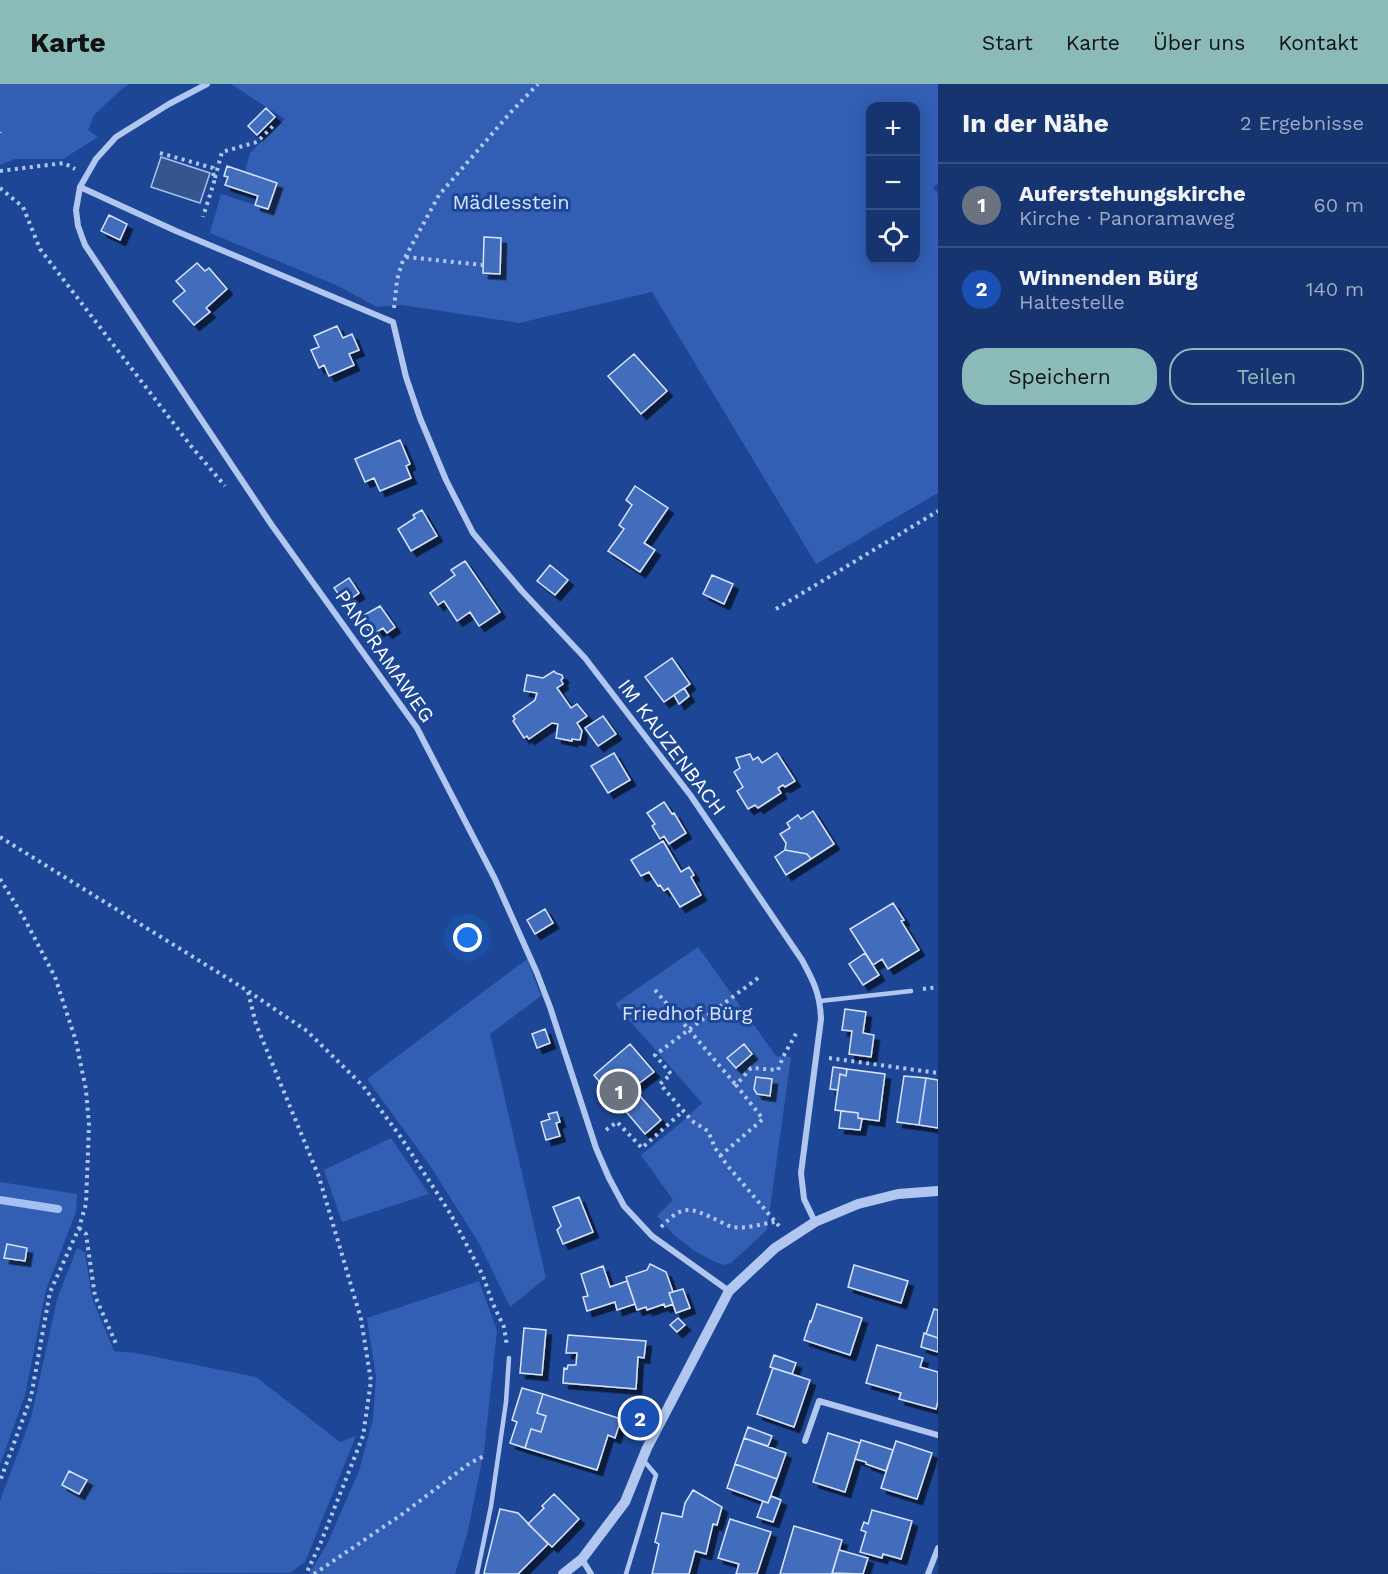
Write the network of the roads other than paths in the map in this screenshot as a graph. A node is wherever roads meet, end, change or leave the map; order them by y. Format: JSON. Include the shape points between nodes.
{"nodes":[{"id":1,"x":207,"y":84,"type":"edge"},
{"id":2,"x":80,"y":187,"type":"junction"},
{"id":3,"x":911,"y":991,"type":"dead end"},
{"id":4,"x":820,"y":1001,"type":"junction"},
{"id":5,"x":938,"y":1191,"type":"edge"},
{"id":6,"x":815,"y":1222,"type":"junction"},
{"id":7,"x":729,"y":1292,"type":"junction"},
{"id":8,"x":509,"y":1358,"type":"road end"},
{"id":9,"x":938,"y":1436,"type":"edge"},
{"id":10,"x":805,"y":1441,"type":"dead end"},
{"id":11,"x":642,"y":1458,"type":"junction"},
{"id":12,"x":938,"y":1548,"type":"edge"},
{"id":13,"x":582,"y":1559,"type":"junction"},
{"id":14,"x":477,"y":1574,"type":"edge"},
{"id":15,"x":563,"y":1574,"type":"edge"},
{"id":16,"x":591,"y":1574,"type":"edge"},
{"id":17,"x":626,"y":1574,"type":"edge"},
{"id":18,"x":928,"y":1574,"type":"edge"}],
"edges":[{"from":1,"to":2,"type":"street","name":"PANORAMAWEG","via":[[116,137],[96,159]]},
{"from":2,"to":4,"type":"street","name":"IM KAUZENBACH","via":[[393,322],[420,418],[473,533],[585,658],[691,796],[802,960]]},
{"from":2,"to":7,"type":"street","name":"PANORAMAWEG","via":[[76,210],[85,245],[271,524],[417,728],[495,879],[537,973],[596,1148],[624,1206],[652,1236]]},
{"from":3,"to":4,"type":"lane"},
{"from":4,"to":6,"type":"street","name":"IM KAUZENBACH","via":[[801,1173],[804,1199]]},
{"from":5,"to":6,"type":"street","via":[[898,1194],[858,1204]]},
{"from":6,"to":7,"type":"street","via":[[775,1248]]},
{"from":7,"to":11,"type":"street"},
{"from":8,"to":14,"type":"lane","via":[[491,1506]]},
{"from":9,"to":10,"type":"street","via":[[819,1401]]},
{"from":11,"to":13,"type":"street","via":[[625,1502]]},
{"from":11,"to":17,"type":"lane","via":[[656,1475]]},
{"from":12,"to":18,"type":"street"},
{"from":13,"to":15,"type":"street"},
{"from":13,"to":16,"type":"street"}]}
